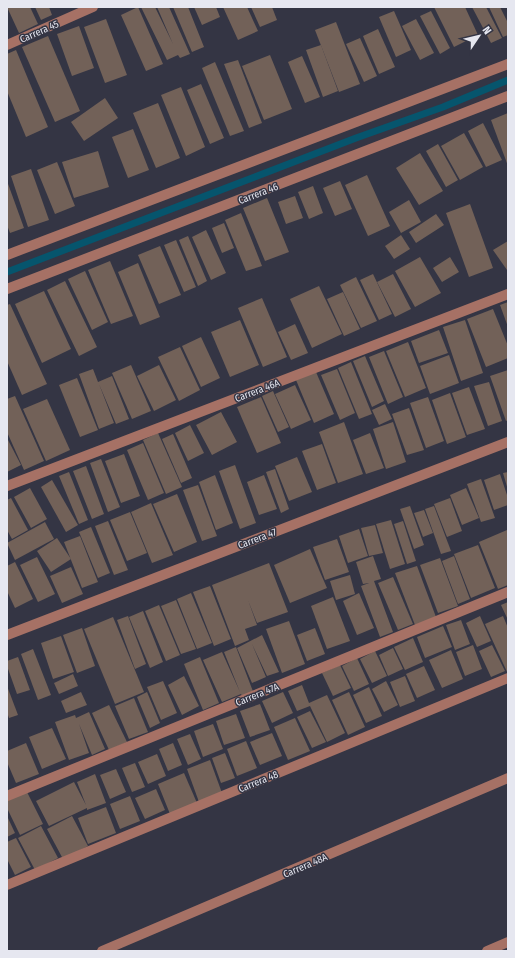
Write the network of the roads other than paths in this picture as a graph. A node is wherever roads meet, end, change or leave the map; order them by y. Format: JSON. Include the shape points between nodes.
{"nodes":[{"id":1,"x":93,"y":7,"type":"edge"},
{"id":2,"x":7,"y":45,"type":"edge"},
{"id":3,"x":508,"y":64,"type":"edge"},
{"id":4,"x":508,"y":96,"type":"edge"},
{"id":5,"x":7,"y":255,"type":"edge"},
{"id":6,"x":7,"y":289,"type":"edge"},
{"id":7,"x":508,"y":294,"type":"edge"},
{"id":8,"x":508,"y":442,"type":"edge"},
{"id":9,"x":7,"y":486,"type":"edge"},
{"id":10,"x":508,"y":592,"type":"edge"},
{"id":11,"x":7,"y":635,"type":"edge"},
{"id":12,"x":508,"y":678,"type":"edge"},
{"id":13,"x":508,"y":778,"type":"edge"},
{"id":14,"x":7,"y":796,"type":"edge"},
{"id":15,"x":7,"y":885,"type":"edge"},
{"id":16,"x":508,"y":942,"type":"edge"},
{"id":17,"x":102,"y":951,"type":"edge"},
{"id":18,"x":487,"y":951,"type":"edge"}],
"edges":[{"from":1,"to":2,"type":"street","name":"Carrera 45"},
{"from":3,"to":5,"type":"street"},
{"from":4,"to":6,"type":"street","name":"Carrera 46"},
{"from":7,"to":9,"type":"street","name":"Carrera 46A"},
{"from":8,"to":11,"type":"street","name":"Carrera 47"},
{"from":10,"to":14,"type":"street","name":"Carrera 47A"},
{"from":12,"to":15,"type":"street","name":"Carrera 48"},
{"from":13,"to":17,"type":"street","name":"Carrera 48A"},
{"from":16,"to":18,"type":"street"}]}
